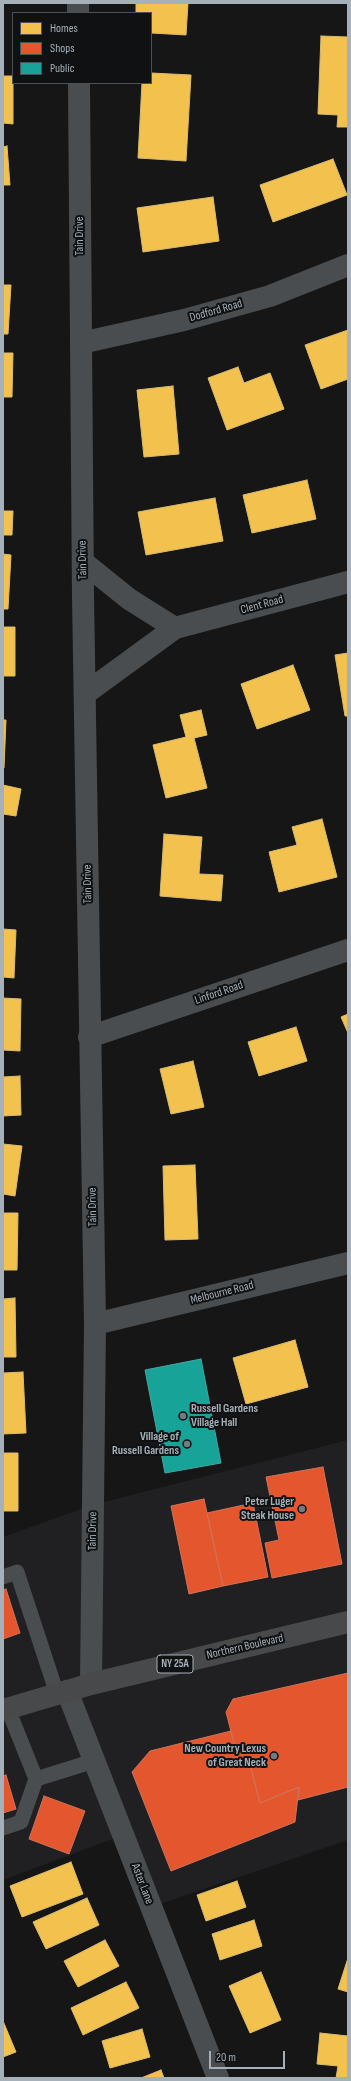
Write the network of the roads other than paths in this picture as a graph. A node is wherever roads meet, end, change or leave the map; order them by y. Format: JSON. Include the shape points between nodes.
{"nodes":[{"id":1,"x":79,"y":84,"type":"edge"},
{"id":2,"x":348,"y":265,"type":"edge"},
{"id":3,"x":81,"y":343,"type":"junction"},
{"id":4,"x":83,"y":562,"type":"junction"},
{"id":5,"x":348,"y":582,"type":"edge"},
{"id":6,"x":175,"y":628,"type":"junction"},
{"id":7,"x":86,"y":692,"type":"junction"},
{"id":8,"x":348,"y":950,"type":"edge"},
{"id":9,"x":89,"y":1037,"type":"junction"},
{"id":10,"x":348,"y":1263,"type":"edge"},
{"id":11,"x":95,"y":1324,"type":"junction"},
{"id":12,"x":3,"y":1577,"type":"edge"},
{"id":13,"x":348,"y":1622,"type":"edge"},
{"id":14,"x":91,"y":1684,"type":"junction"},
{"id":15,"x":62,"y":1692,"type":"junction"},
{"id":16,"x":5,"y":1709,"type":"edge"},
{"id":17,"x":94,"y":1761,"type":"junction"},
{"id":18,"x":36,"y":1779,"type":"junction"},
{"id":19,"x":3,"y":1828,"type":"edge"},
{"id":20,"x":218,"y":2078,"type":"edge"}],
"edges":[{"from":1,"to":3,"type":"street","name":"Tain Drive"},
{"from":2,"to":3,"type":"street","name":"Dodford Road","via":[[270,296],[184,320]]},
{"from":3,"to":4,"type":"street","name":"Tain Drive"},
{"from":4,"to":6,"type":"street","via":[[129,599]]},
{"from":4,"to":7,"type":"street","name":"Tain Drive"},
{"from":5,"to":6,"type":"street","name":"Clent Road"},
{"from":6,"to":7,"type":"street","name":"Clent Road"},
{"from":7,"to":9,"type":"street","name":"Tain Drive"},
{"from":8,"to":9,"type":"street","name":"Linford Road"},
{"from":9,"to":11,"type":"street","name":"Tain Drive"},
{"from":10,"to":11,"type":"street","name":"Melbourne Road"},
{"from":11,"to":14,"type":"street","name":"Tain Drive"},
{"from":12,"to":15,"type":"lane","via":[[17,1572]]},
{"from":13,"to":14,"type":"main road","name":"Northern Boulevard","number":"NY 25A"},
{"from":14,"to":15,"type":"main road","name":"Northern Boulevard","number":"NY 25A"},
{"from":15,"to":16,"type":"main road","name":"Northern Boulevard","number":"NY 25A"},
{"from":15,"to":17,"type":"street","name":"Aster Lane"},
{"from":16,"to":18,"type":"lane"},
{"from":17,"to":18,"type":"lane"},
{"from":17,"to":20,"type":"street","name":"Aster Lane"},
{"from":18,"to":19,"type":"lane","via":[[21,1822]]}]}
